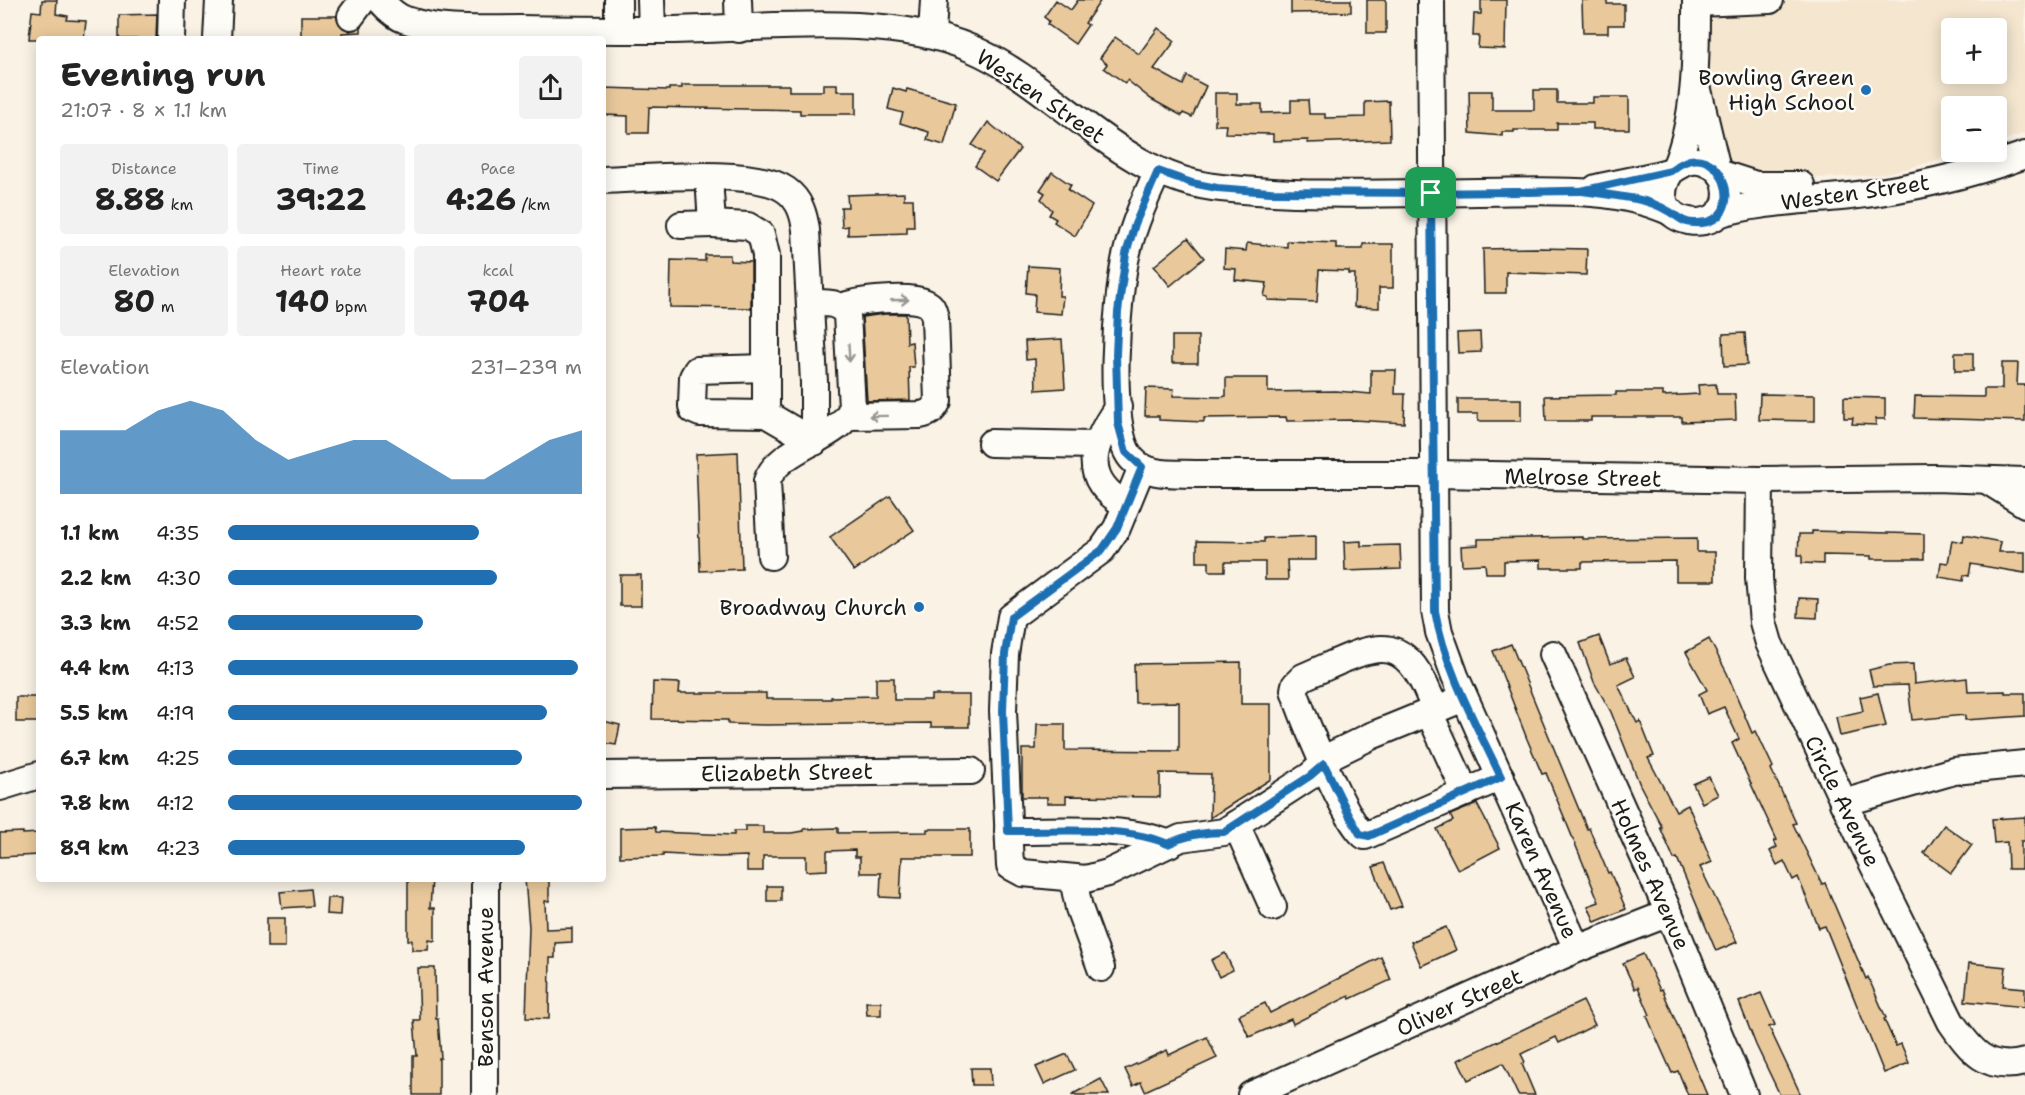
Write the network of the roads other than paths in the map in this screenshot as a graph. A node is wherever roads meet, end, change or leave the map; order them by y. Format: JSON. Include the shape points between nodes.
{"nodes":[{"id":1,"x":172,"y":0,"type":"edge"},
{"id":2,"x":186,"y":0,"type":"edge"},
{"id":3,"x":219,"y":0,"type":"edge"},
{"id":4,"x":380,"y":0,"type":"edge"},
{"id":5,"x":618,"y":0,"type":"edge"},
{"id":6,"x":651,"y":0,"type":"edge"},
{"id":7,"x":738,"y":0,"type":"edge"},
{"id":8,"x":934,"y":0,"type":"edge"},
{"id":9,"x":1431,"y":0,"type":"edge"},
{"id":10,"x":1770,"y":0,"type":"edge"},
{"id":11,"x":1696,"y":2,"type":"edge"},
{"id":12,"x":407,"y":20,"type":"edge"},
{"id":13,"x":739,"y":29,"type":"junction"},
{"id":14,"x":618,"y":30,"type":"junction"},
{"id":15,"x":652,"y":30,"type":"junction"},
{"id":16,"x":501,"y":34,"type":"edge"},
{"id":17,"x":932,"y":34,"type":"junction"},
{"id":18,"x":171,"y":36,"type":"edge"},
{"id":19,"x":185,"y":36,"type":"edge"},
{"id":20,"x":217,"y":36,"type":"edge"},
{"id":21,"x":1695,"y":81,"type":"junction"},
{"id":22,"x":2025,"y":138,"type":"edge"},
{"id":23,"x":2007,"y":144,"type":"edge"},
{"id":24,"x":2025,"y":154,"type":"edge"},
{"id":25,"x":1945,"y":162,"type":"edge"},
{"id":26,"x":1673,"y":169,"type":"junction"},
{"id":27,"x":1158,"y":171,"type":"junction"},
{"id":28,"x":1719,"y":172,"type":"junction"},
{"id":29,"x":709,"y":177,"type":"junction"},
{"id":30,"x":606,"y":180,"type":"edge"},
{"id":31,"x":1581,"y":191,"type":"junction"},
{"id":32,"x":1431,"y":193,"type":"junction"},
{"id":33,"x":1671,"y":212,"type":"junction"},
{"id":34,"x":1718,"y":214,"type":"junction"},
{"id":35,"x":712,"y":224,"type":"junction"},
{"id":36,"x":681,"y":225,"type":"dead end"},
{"id":37,"x":811,"y":303,"type":"junction"},
{"id":38,"x":842,"y":308,"type":"junction"},
{"id":39,"x":766,"y":368,"type":"junction"},
{"id":40,"x":1118,"y":407,"type":"junction"},
{"id":41,"x":766,"y":414,"type":"junction"},
{"id":42,"x":849,"y":416,"type":"junction"},
{"id":43,"x":814,"y":442,"type":"junction"},
{"id":44,"x":991,"y":443,"type":"dead end"},
{"id":45,"x":1095,"y":445,"type":"junction"},
{"id":46,"x":1142,"y":467,"type":"junction"},
{"id":47,"x":1434,"y":474,"type":"junction"},
{"id":48,"x":1760,"y":480,"type":"junction"},
{"id":49,"x":1985,"y":480,"type":"junction"},
{"id":50,"x":2025,"y":481,"type":"edge"},
{"id":51,"x":2025,"y":504,"type":"edge"},
{"id":52,"x":1124,"y":511,"type":"junction"},
{"id":53,"x":771,"y":556,"type":"dead end"},
{"id":54,"x":1553,"y":654,"type":"dead end"},
{"id":55,"x":1464,"y":698,"type":"junction"},
{"id":56,"x":1432,"y":711,"type":"junction"},
{"id":57,"x":1324,"y":764,"type":"junction"},
{"id":58,"x":2025,"y":764,"type":"edge"},
{"id":59,"x":971,"y":771,"type":"dead end"},
{"id":60,"x":606,"y":775,"type":"edge"},
{"id":61,"x":36,"y":776,"type":"edge"},
{"id":62,"x":1501,"y":777,"type":"junction"},
{"id":63,"x":0,"y":787,"type":"edge"},
{"id":64,"x":1466,"y":793,"type":"junction"},
{"id":65,"x":1843,"y":803,"type":"junction"},
{"id":66,"x":1236,"y":824,"type":"junction"},
{"id":67,"x":1008,"y":831,"type":"junction"},
{"id":68,"x":1168,"y":844,"type":"junction"},
{"id":69,"x":1073,"y":879,"type":"junction"},
{"id":70,"x":485,"y":882,"type":"edge"},
{"id":71,"x":1273,"y":907,"type":"dead end"},
{"id":72,"x":1669,"y":913,"type":"junction"},
{"id":73,"x":1577,"y":949,"type":"junction"},
{"id":74,"x":1101,"y":968,"type":"dead end"},
{"id":75,"x":2025,"y":1062,"type":"edge"},
{"id":76,"x":485,"y":1095,"type":"edge"},
{"id":77,"x":1251,"y":1095,"type":"edge"},
{"id":78,"x":1744,"y":1095,"type":"edge"}],
"edges":[{"from":1,"to":18,"type":"street"},
{"from":2,"to":19,"type":"street"},
{"from":3,"to":20,"type":"street"},
{"from":4,"to":12,"type":"street","name":"Westen Street","via":[[387,9]]},
{"from":5,"to":14,"type":"street"},
{"from":6,"to":15,"type":"street"},
{"from":7,"to":13,"type":"street"},
{"from":8,"to":17,"type":"street"},
{"from":9,"to":32,"type":"street","name":"Karen Avenue"},
{"from":10,"to":11,"type":"street"},
{"from":11,"to":21,"type":"street"},
{"from":12,"to":16,"type":"street","name":"Westen Street"},
{"from":13,"to":15,"type":"street","name":"Westen Street"},
{"from":13,"to":17,"type":"street","name":"Westen Street","via":[[827,26],[907,29]]},
{"from":14,"to":15,"type":"street","name":"Westen Street"},
{"from":14,"to":16,"type":"street","name":"Westen Street"},
{"from":17,"to":27,"type":"street","name":"Westen Street","via":[[994,60],[1116,147]]},
{"from":21,"to":26,"type":"street","via":[[1687,132]]},
{"from":21,"to":28,"type":"street"},
{"from":22,"to":23,"type":"street"},
{"from":24,"to":34,"type":"street","name":"Westen Street","via":[[1915,186],[1756,205]]},
{"from":25,"to":28,"type":"street","name":"Westen Street","via":[[1859,180],[1811,185],[1766,186]]},
{"from":26,"to":28,"type":"street","via":[[1683,163],[1701,161]]},
{"from":26,"to":31,"type":"street","name":"Westen Street"},
{"from":26,"to":33,"type":"street","via":[[1664,187]]},
{"from":27,"to":32,"type":"street","name":"Westen Street","via":[[1217,188]]},
{"from":27,"to":40,"type":"street","via":[[1126,254],[1118,312]]},
{"from":28,"to":34,"type":"street","via":[[1727,195]]},
{"from":29,"to":30,"type":"street"},
{"from":29,"to":35,"type":"street"},
{"from":29,"to":37,"type":"street","via":[[770,182],[796,200],[806,230]]},
{"from":31,"to":32,"type":"street","name":"Westen Street"},
{"from":31,"to":33,"type":"street","name":"Westen Street","via":[[1637,200]]},
{"from":32,"to":47,"type":"street","name":"Karen Avenue"},
{"from":33,"to":34,"type":"street","via":[[1689,223],[1699,224]]},
{"from":35,"to":36,"type":"street"},
{"from":35,"to":39,"type":"street","via":[[748,226],[761,234],[766,255]]},
{"from":37,"to":38,"type":"street"},
{"from":37,"to":43,"type":"street"},
{"from":38,"to":42,"type":"street","one_way":true,"via":[[847,314],[852,408]]},
{"from":38,"to":42,"type":"street","one_way":true,"via":[[856,302],[915,300],[933,308],[935,318],[938,401],[934,408],[920,415]]},
{"from":39,"to":41,"type":"street"},
{"from":39,"to":41,"type":"street","via":[[697,370],[692,406],[700,413]]},
{"from":40,"to":45,"type":"street"},
{"from":40,"to":46,"type":"street","via":[[1122,443],[1131,459]]},
{"from":41,"to":43,"type":"street"},
{"from":42,"to":43,"type":"street"},
{"from":43,"to":53,"type":"street","via":[[783,458],[770,470],[767,481]]},
{"from":44,"to":45,"type":"street"},
{"from":45,"to":52,"type":"street","via":[[1094,465],[1102,485]]},
{"from":46,"to":47,"type":"street","name":"Melrose Street","via":[[1197,474]]},
{"from":46,"to":52,"type":"street"},
{"from":47,"to":48,"type":"street","name":"Melrose Street"},
{"from":47,"to":55,"type":"street","name":"Karen Avenue","via":[[1435,611]]},
{"from":48,"to":49,"type":"street","name":"Melrose Street"},
{"from":48,"to":65,"type":"street","name":"Circle Avenue","via":[[1760,578],[1766,632]]},
{"from":49,"to":50,"type":"street","name":"Melrose Street"},
{"from":49,"to":51,"type":"street"},
{"from":52,"to":67,"type":"street","via":[[1102,550],[1011,617],[1003,711]]},
{"from":54,"to":72,"type":"street","name":"Holmes Avenue"},
{"from":55,"to":56,"type":"street"},
{"from":55,"to":62,"type":"street","name":"Karen Avenue"},
{"from":56,"to":57,"type":"street","via":[[1334,754]]},
{"from":56,"to":57,"type":"street","via":[[1419,674],[1403,654],[1386,648],[1373,648],[1303,676],[1294,690]]},
{"from":56,"to":64,"type":"street"},
{"from":57,"to":64,"type":"street","via":[[1349,815],[1365,836]]},
{"from":57,"to":66,"type":"street"},
{"from":58,"to":65,"type":"street","via":[[1954,771]]},
{"from":59,"to":60,"type":"street","name":"Elizabeth Street"},
{"from":61,"to":63,"type":"street"},
{"from":62,"to":64,"type":"street"},
{"from":62,"to":73,"type":"street","name":"Karen Avenue"},
{"from":65,"to":75,"type":"street","name":"Circle Avenue","via":[[1951,1022],[1967,1046],[2001,1065]]},
{"from":66,"to":68,"type":"street","via":[[1224,832],[1181,838]]},
{"from":66,"to":71,"type":"street"},
{"from":67,"to":68,"type":"street","via":[[1128,833]]},
{"from":67,"to":69,"type":"street","via":[[1013,870]]},
{"from":68,"to":69,"type":"street","via":[[1108,873]]},
{"from":69,"to":74,"type":"street"},
{"from":70,"to":76,"type":"street","name":"Benson Avenue"},
{"from":72,"to":73,"type":"street","name":"Oliver Street"},
{"from":72,"to":78,"type":"street","name":"Holmes Avenue"},
{"from":73,"to":77,"type":"street","name":"Oliver Street"}]}
